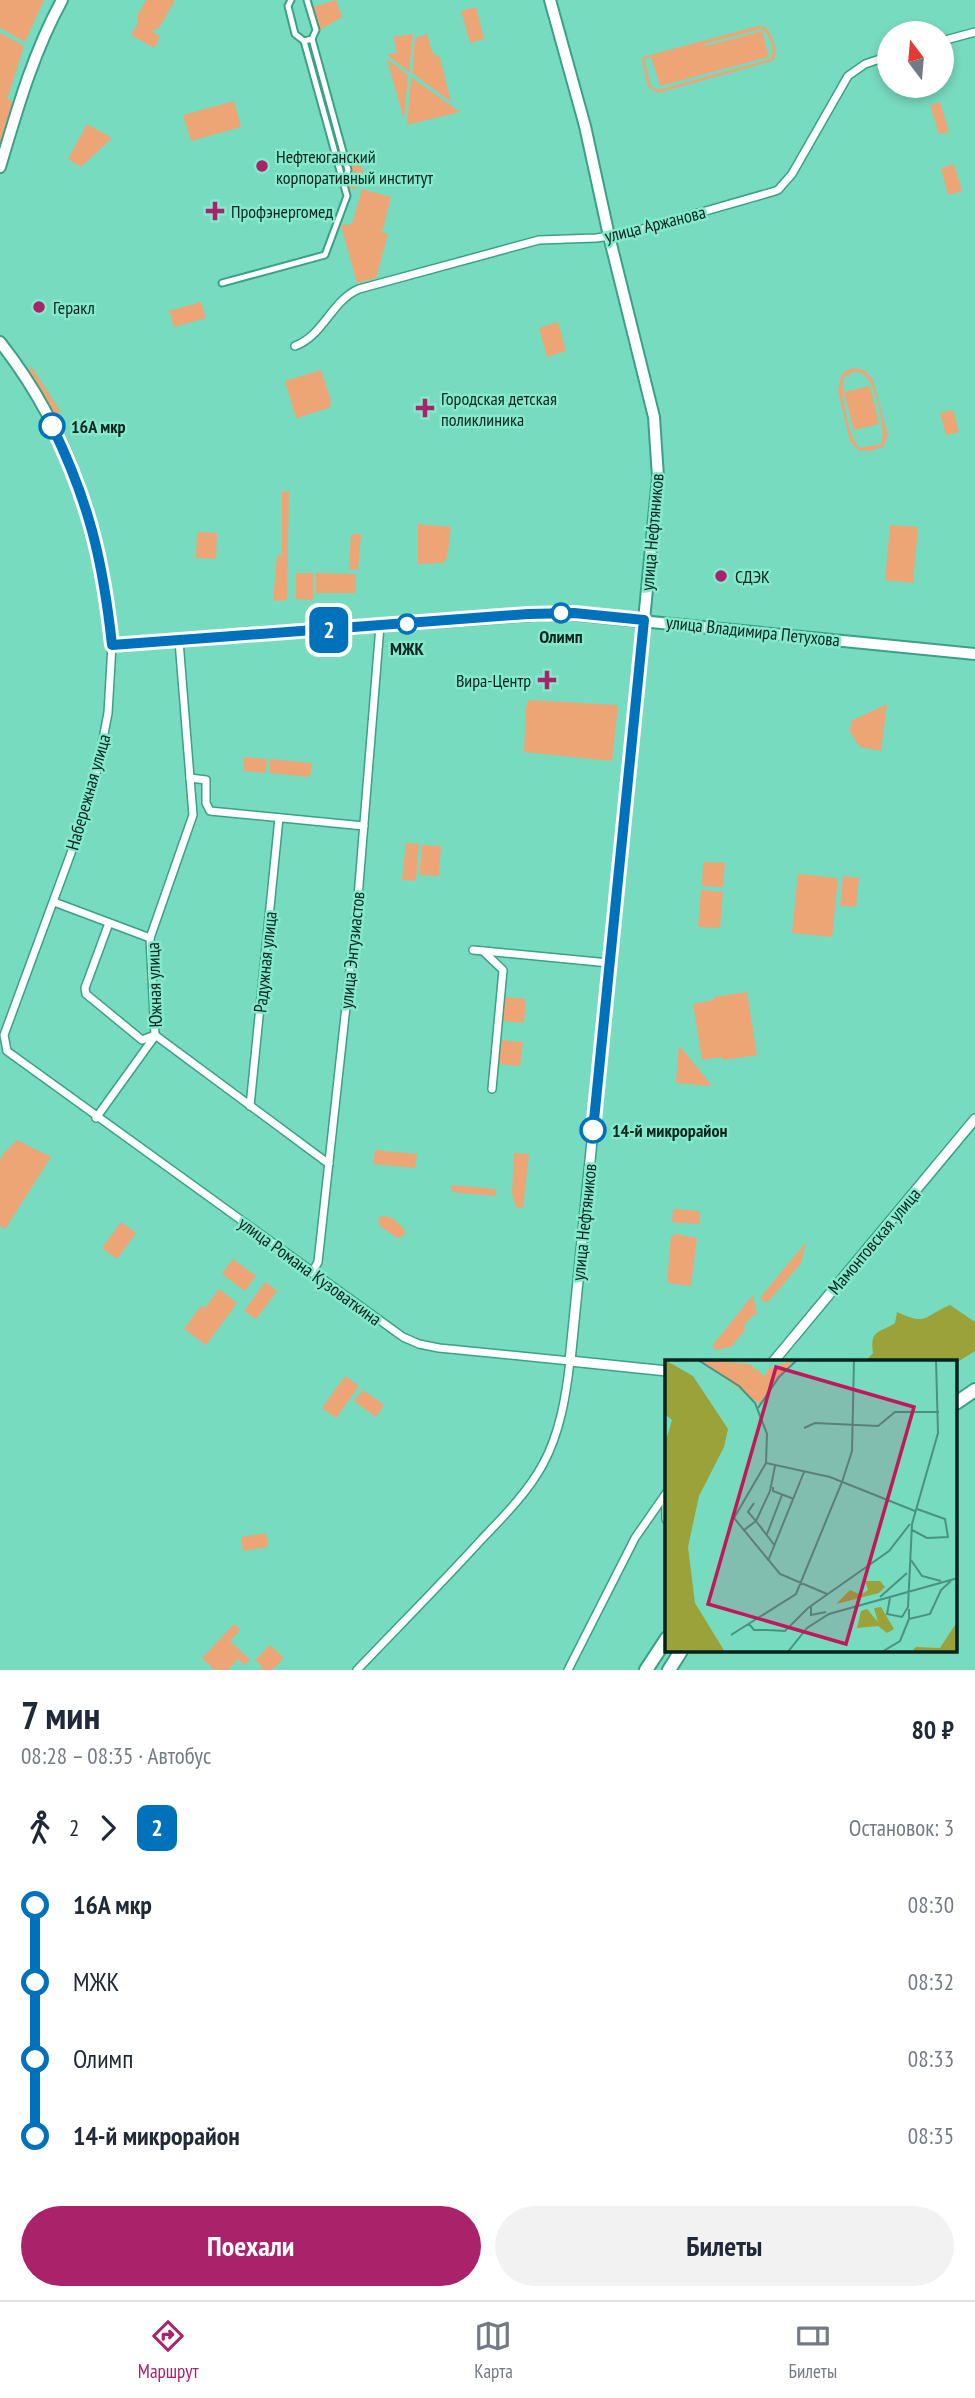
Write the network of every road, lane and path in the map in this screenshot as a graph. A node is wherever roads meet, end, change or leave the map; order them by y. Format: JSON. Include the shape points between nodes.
{"nodes":[{"id":1,"x":62,"y":0,"type":"edge"},
{"id":2,"x":291,"y":0,"type":"edge"},
{"id":3,"x":307,"y":0,"type":"edge"},
{"id":4,"x":550,"y":0,"type":"edge"},
{"id":5,"x":975,"y":32,"type":"edge"},
{"id":6,"x":954,"y":38,"type":"edge"},
{"id":7,"x":312,"y":39,"type":"junction"},
{"id":8,"x":304,"y":41,"type":"junction"},
{"id":9,"x":877,"y":60,"type":"edge"},
{"id":10,"x":0,"y":167,"type":"edge"},
{"id":11,"x":344,"y":183,"type":"junction"},
{"id":12,"x":608,"y":236,"type":"junction"},
{"id":13,"x":222,"y":283,"type":"dead end"},
{"id":14,"x":0,"y":342,"type":"edge"},
{"id":15,"x":295,"y":346,"type":"dead end"},
{"id":16,"x":644,"y":620,"type":"junction"},
{"id":17,"x":380,"y":626,"type":"junction"},
{"id":18,"x":179,"y":641,"type":"junction"},
{"id":19,"x":112,"y":645,"type":"junction"},
{"id":20,"x":975,"y":654,"type":"edge"},
{"id":21,"x":190,"y":778,"type":"junction"},
{"id":22,"x":279,"y":818,"type":"junction"},
{"id":23,"x":364,"y":826,"type":"junction"},
{"id":24,"x":54,"y":902,"type":"junction"},
{"id":25,"x":109,"y":923,"type":"junction"},
{"id":26,"x":150,"y":938,"type":"junction"},
{"id":27,"x":474,"y":950,"type":"dead end"},
{"id":28,"x":483,"y":951,"type":"junction"},
{"id":29,"x":609,"y":963,"type":"junction"},
{"id":30,"x":155,"y":1035,"type":"junction"},
{"id":31,"x":4,"y":1046,"type":"joint"},
{"id":32,"x":492,"y":1089,"type":"dead end"},
{"id":33,"x":250,"y":1106,"type":"junction"},
{"id":34,"x":96,"y":1118,"type":"junction"},
{"id":35,"x":975,"y":1119,"type":"edge"},
{"id":36,"x":329,"y":1164,"type":"junction"},
{"id":37,"x":312,"y":1273,"type":"junction"},
{"id":38,"x":775,"y":1360,"type":"edge"},
{"id":39,"x":570,"y":1361,"type":"junction"},
{"id":40,"x":665,"y":1371,"type":"edge"},
{"id":41,"x":975,"y":1390,"type":"edge"},
{"id":42,"x":958,"y":1400,"type":"edge"},
{"id":43,"x":665,"y":1495,"type":"edge"},
{"id":44,"x":665,"y":1641,"type":"edge"},
{"id":45,"x":680,"y":1652,"type":"edge"},
{"id":46,"x":357,"y":1670,"type":"edge"},
{"id":47,"x":569,"y":1670,"type":"edge"},
{"id":48,"x":646,"y":1670,"type":"edge"},
{"id":49,"x":669,"y":1670,"type":"edge"}],
"edges":[{"from":1,"to":10,"type":"main road","via":[[29,72]]},
{"from":2,"to":8,"type":"street","via":[[295,34]]},
{"from":3,"to":7,"type":"street","via":[[316,30]]},
{"from":4,"to":12,"type":"main road","name":"улица Нефтяников","via":[[585,126]]},
{"from":5,"to":6,"type":"street"},
{"from":7,"to":8,"type":"street"},
{"from":7,"to":11,"type":"street","via":[[348,170]]},
{"from":8,"to":11,"type":"street"},
{"from":9,"to":12,"type":"street","name":"улица Аржанова","via":[[848,76],[792,174],[778,190]]},
{"from":11,"to":13,"type":"street","via":[[347,196],[325,255]]},
{"from":12,"to":15,"type":"street","name":"улица Аржанова","via":[[539,240],[359,289],[347,295],[311,337]]},
{"from":12,"to":16,"type":"main road","name":"улица Нефтяников","via":[[647,383],[657,443],[657,502]]},
{"from":14,"to":19,"type":"main road","name":"Набережная улица","via":[[52,426],[80,489],[99,556]]},
{"from":16,"to":17,"type":"main road","name":"улица Владимира Петухова","via":[[547,613]]},
{"from":16,"to":20,"type":"main road","name":"улица Владимира Петухова"},
{"from":16,"to":29,"type":"street","name":"улица Нефтяников"},
{"from":17,"to":18,"type":"main road","name":"улица Владимира Петухова"},
{"from":17,"to":23,"type":"street","name":"улица Энтузиастов"},
{"from":18,"to":19,"type":"main road","name":"улица Владимира Петухова"},
{"from":18,"to":21,"type":"street","name":"Южная улица"},
{"from":19,"to":24,"type":"street","name":"Набережная улица","via":[[102,751]]},
{"from":21,"to":22,"type":"street","via":[[206,780],[210,811]]},
{"from":21,"to":26,"type":"street","name":"Южная улица","via":[[193,815]]},
{"from":22,"to":23,"type":"street"},
{"from":22,"to":33,"type":"street","name":"Радужная улица"},
{"from":23,"to":36,"type":"street","name":"улица Энтузиастов"},
{"from":24,"to":25,"type":"street"},
{"from":24,"to":31,"type":"street","name":"Набережная улица","via":[[4,1035]]},
{"from":25,"to":26,"type":"street"},
{"from":25,"to":30,"type":"street","via":[[86,994],[142,1040]]},
{"from":26,"to":30,"type":"street","name":"Южная улица"},
{"from":27,"to":28,"type":"street"},
{"from":28,"to":29,"type":"street"},
{"from":28,"to":32,"type":"street","via":[[503,970]]},
{"from":29,"to":39,"type":"street","name":"улица Нефтяников"},
{"from":30,"to":33,"type":"street","name":"Южная улица"},
{"from":30,"to":34,"type":"street"},
{"from":31,"to":34,"type":"street","name":"улица Романа Кузоваткина","via":[[10,1056]]},
{"from":33,"to":36,"type":"street","name":"Южная улица"},
{"from":34,"to":37,"type":"street","name":"улица Романа Кузоваткина"},
{"from":35,"to":38,"type":"street","name":"Мамонтовская улица"},
{"from":36,"to":37,"type":"street","name":"улица Энтузиастов","via":[[318,1262]]},
{"from":37,"to":39,"type":"street","name":"улица Романа Кузоваткина","via":[[396,1333],[419,1344]]},
{"from":39,"to":40,"type":"street","name":"улица Романа Кузоваткина"},
{"from":39,"to":46,"type":"street","name":"улица Нефтяников","via":[[554,1435],[529,1485]]},
{"from":41,"to":42,"type":"highway"},
{"from":43,"to":47,"type":"street","via":[[629,1549]]},
{"from":44,"to":48,"type":"highway"},
{"from":45,"to":49,"type":"highway"}]}
